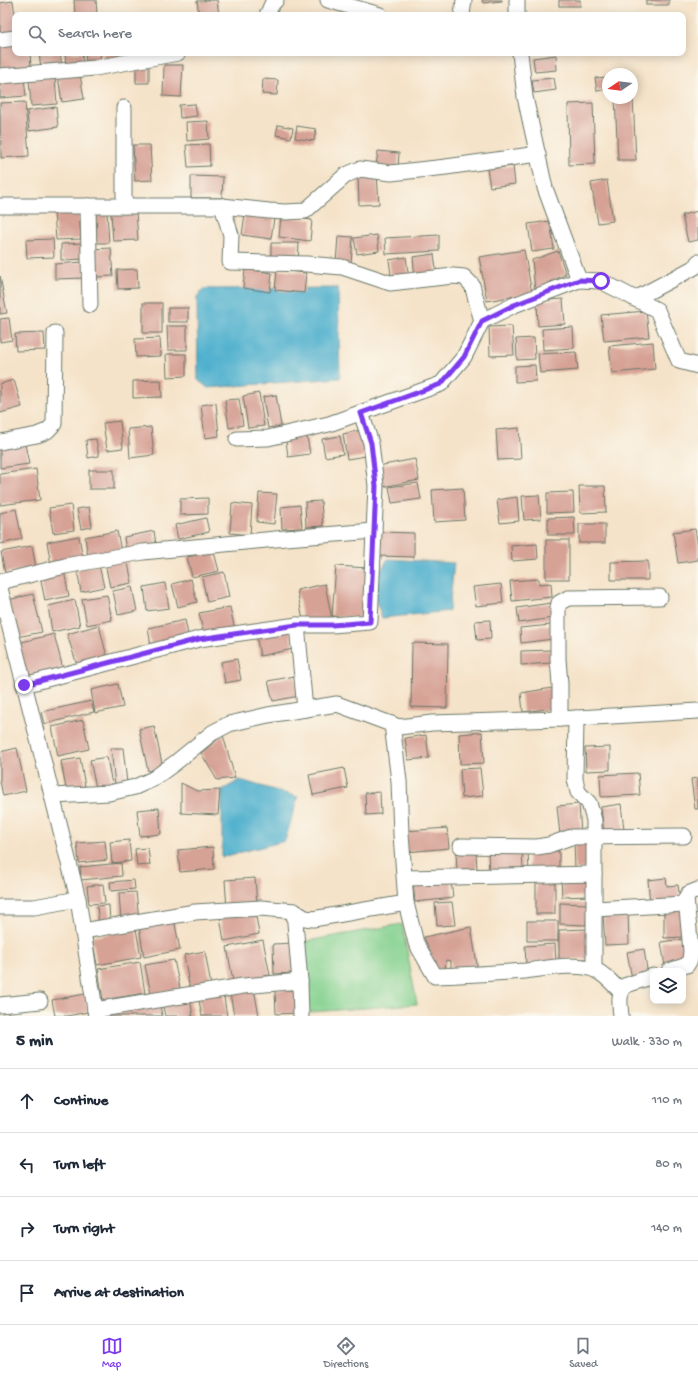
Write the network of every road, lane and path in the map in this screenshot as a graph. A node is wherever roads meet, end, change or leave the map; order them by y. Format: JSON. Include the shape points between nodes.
{"nodes":[{"id":1,"x":276,"y":0,"type":"edge"},
{"id":2,"x":328,"y":0,"type":"edge"},
{"id":3,"x":464,"y":0,"type":"edge"},
{"id":4,"x":517,"y":0,"type":"edge"},
{"id":5,"x":268,"y":12,"type":"edge"},
{"id":6,"x":370,"y":12,"type":"edge"},
{"id":7,"x":462,"y":12,"type":"edge"},
{"id":8,"x":517,"y":12,"type":"edge"},
{"id":9,"x":12,"y":38,"type":"edge"},
{"id":10,"x":0,"y":40,"type":"edge"},
{"id":11,"x":161,"y":56,"type":"edge"},
{"id":12,"x":520,"y":56,"type":"edge"},
{"id":13,"x":0,"y":76,"type":"edge"},
{"id":14,"x":124,"y":108,"type":"dead end"},
{"id":15,"x":538,"y":154,"type":"junction"},
{"id":16,"x":0,"y":202,"type":"edge"},
{"id":17,"x":88,"y":206,"type":"junction"},
{"id":18,"x":124,"y":206,"type":"junction"},
{"id":19,"x":222,"y":206,"type":"junction"},
{"id":20,"x":698,"y":262,"type":"edge"},
{"id":21,"x":579,"y":280,"type":"junction"},
{"id":22,"x":635,"y":299,"type":"junction"},
{"id":23,"x":90,"y":305,"type":"dead end"},
{"id":24,"x":482,"y":321,"type":"junction"},
{"id":25,"x":55,"y":333,"type":"dead end"},
{"id":26,"x":698,"y":366,"type":"edge"},
{"id":27,"x":361,"y":413,"type":"junction"},
{"id":28,"x":237,"y":439,"type":"dead end"},
{"id":29,"x":0,"y":442,"type":"edge"},
{"id":30,"x":374,"y":531,"type":"junction"},
{"id":31,"x":0,"y":582,"type":"edge"},
{"id":32,"x":0,"y":588,"type":"edge"},
{"id":33,"x":660,"y":597,"type":"dead end"},
{"id":34,"x":297,"y":625,"type":"junction"},
{"id":35,"x":24,"y":685,"type":"junction"},
{"id":36,"x":305,"y":709,"type":"junction"},
{"id":37,"x":698,"y":712,"type":"edge"},
{"id":38,"x":576,"y":718,"type":"junction"},
{"id":39,"x":560,"y":719,"type":"junction"},
{"id":40,"x":392,"y":724,"type":"junction"},
{"id":41,"x":53,"y":796,"type":"junction"},
{"id":42,"x":594,"y":836,"type":"junction"},
{"id":43,"x":684,"y":836,"type":"dead end"},
{"id":44,"x":461,"y":846,"type":"dead end"},
{"id":45,"x":594,"y":874,"type":"junction"},
{"id":46,"x":404,"y":878,"type":"junction"},
{"id":47,"x":698,"y":890,"type":"edge"},
{"id":48,"x":78,"y":899,"type":"junction"},
{"id":49,"x":406,"y":903,"type":"junction"},
{"id":50,"x":685,"y":904,"type":"junction"},
{"id":51,"x":0,"y":907,"type":"edge"},
{"id":52,"x":594,"y":909,"type":"junction"},
{"id":53,"x":294,"y":911,"type":"junction"},
{"id":54,"x":83,"y":931,"type":"junction"},
{"id":55,"x":678,"y":968,"type":"edge"},
{"id":56,"x":594,"y":969,"type":"junction"},
{"id":57,"x":650,"y":977,"type":"edge"},
{"id":58,"x":300,"y":981,"type":"junction"},
{"id":59,"x":621,"y":992,"type":"junction"},
{"id":60,"x":40,"y":1001,"type":"dead end"},
{"id":61,"x":0,"y":1005,"type":"edge"},
{"id":62,"x":95,"y":1013,"type":"edge"},
{"id":63,"x":301,"y":1016,"type":"edge"},
{"id":64,"x":621,"y":1016,"type":"edge"}],
"edges":[{"from":1,"to":5,"type":"street"},
{"from":2,"to":6,"type":"street"},
{"from":3,"to":7,"type":"street"},
{"from":4,"to":8,"type":"street"},
{"from":9,"to":10,"type":"street"},
{"from":11,"to":13,"type":"street","via":[[95,68]]},
{"from":12,"to":15,"type":"street","via":[[525,97]]},
{"from":14,"to":18,"type":"street"},
{"from":15,"to":19,"type":"street","via":[[391,173],[360,169],[346,175],[305,211],[284,212]]},
{"from":15,"to":21,"type":"street","via":[[545,188]]},
{"from":16,"to":17,"type":"street"},
{"from":17,"to":18,"type":"street"},
{"from":17,"to":23,"type":"street"},
{"from":18,"to":19,"type":"street"},
{"from":19,"to":24,"type":"street","via":[[231,235],[230,262],[342,267],[390,283],[464,276],[472,285]]},
{"from":20,"to":22,"type":"street","via":[[695,267]]},
{"from":21,"to":22,"type":"street","via":[[601,281]]},
{"from":21,"to":24,"type":"street","via":[[514,305]]},
{"from":22,"to":26,"type":"street","via":[[657,310],[679,361]]},
{"from":24,"to":27,"type":"street","via":[[464,357],[441,384]]},
{"from":25,"to":29,"type":"street","via":[[54,424],[37,435]]},
{"from":27,"to":28,"type":"street","via":[[329,424],[268,438]]},
{"from":27,"to":30,"type":"street","via":[[371,443],[376,486]]},
{"from":30,"to":31,"type":"street","via":[[143,552],[65,566]]},
{"from":30,"to":34,"type":"street","via":[[370,622]]},
{"from":32,"to":35,"type":"street"},
{"from":33,"to":39,"type":"street","via":[[568,598],[559,603],[557,626]]},
{"from":34,"to":35,"type":"street","via":[[199,639]]},
{"from":34,"to":36,"type":"street"},
{"from":35,"to":41,"type":"street"},
{"from":36,"to":40,"type":"street","via":[[337,704]]},
{"from":36,"to":41,"type":"street","via":[[229,724],[212,733],[153,779],[135,787],[109,793]]},
{"from":37,"to":38,"type":"street"},
{"from":38,"to":39,"type":"street"},
{"from":38,"to":42,"type":"street","via":[[576,787],[591,807]]},
{"from":39,"to":40,"type":"street","via":[[432,723],[399,727]]},
{"from":40,"to":46,"type":"street","via":[[399,781]]},
{"from":41,"to":48,"type":"street"},
{"from":42,"to":43,"type":"street"},
{"from":42,"to":44,"type":"street","via":[[571,837],[538,847]]},
{"from":42,"to":45,"type":"street"},
{"from":45,"to":46,"type":"street"},
{"from":45,"to":52,"type":"street"},
{"from":46,"to":49,"type":"street"},
{"from":47,"to":50,"type":"street","via":[[688,894]]},
{"from":48,"to":51,"type":"street","via":[[34,907]]},
{"from":48,"to":54,"type":"street"},
{"from":49,"to":53,"type":"street","via":[[312,919]]},
{"from":49,"to":56,"type":"street","via":[[416,943],[435,976],[562,967]]},
{"from":50,"to":52,"type":"street"},
{"from":50,"to":55,"type":"street","via":[[690,960],[687,965]]},
{"from":52,"to":56,"type":"street"},
{"from":53,"to":54,"type":"street","via":[[261,908],[195,912]]},
{"from":53,"to":58,"type":"street"},
{"from":54,"to":62,"type":"street"},
{"from":56,"to":59,"type":"street","via":[[603,974]]},
{"from":57,"to":59,"type":"street","via":[[624,986]]},
{"from":58,"to":62,"type":"street","via":[[243,986]]},
{"from":58,"to":63,"type":"street"},
{"from":59,"to":64,"type":"street"},
{"from":60,"to":61,"type":"street"}]}
